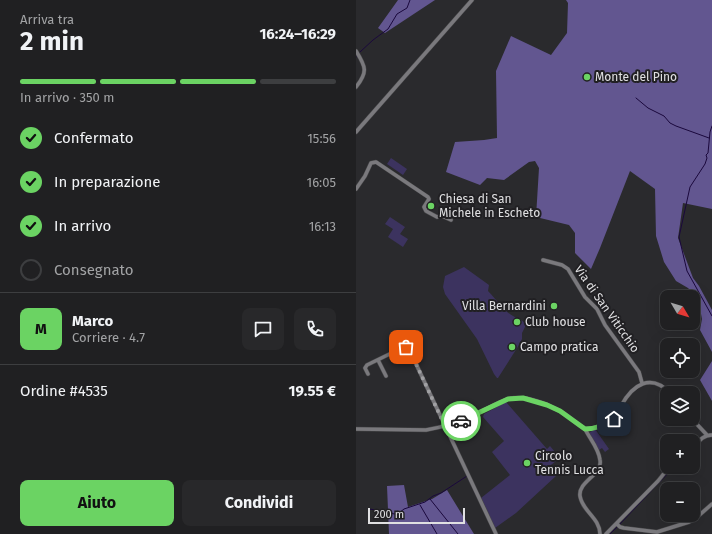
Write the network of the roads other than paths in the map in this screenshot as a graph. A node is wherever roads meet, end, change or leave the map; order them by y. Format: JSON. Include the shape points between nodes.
{"nodes":[{"id":1,"x":472,"y":0,"type":"edge"},
{"id":2,"x":356,"y":51,"type":"edge"},
{"id":3,"x":356,"y":87,"type":"edge"},
{"id":4,"x":356,"y":132,"type":"edge"},
{"id":5,"x":356,"y":189,"type":"edge"},
{"id":6,"x":452,"y":220,"type":"dead end"},
{"id":7,"x":543,"y":260,"type":"dead end"},
{"id":8,"x":378,"y":360,"type":"junction"},
{"id":9,"x":368,"y":374,"type":"dead end"},
{"id":10,"x":386,"y":376,"type":"dead end"},
{"id":11,"x":642,"y":383,"type":"junction"},
{"id":12,"x":662,"y":386,"type":"edge"},
{"id":13,"x":445,"y":426,"type":"junction"},
{"id":14,"x":699,"y":426,"type":"edge"},
{"id":15,"x":356,"y":429,"type":"edge"},
{"id":16,"x":585,"y":429,"type":"junction"},
{"id":17,"x":707,"y":435,"type":"junction"},
{"id":18,"x":712,"y":435,"type":"edge"},
{"id":19,"x":700,"y":440,"type":"edge"},
{"id":20,"x":664,"y":474,"type":"edge"},
{"id":21,"x":712,"y":504,"type":"edge"},
{"id":22,"x":618,"y":525,"type":"junction"},
{"id":23,"x":496,"y":534,"type":"edge"},
{"id":24,"x":600,"y":534,"type":"edge"},
{"id":25,"x":606,"y":534,"type":"edge"}],
"edges":[{"from":1,"to":4,"type":"street"},
{"from":2,"to":3,"type":"street","via":[[365,68]]},
{"from":5,"to":6,"type":"street","via":[[371,163],[376,162],[428,197],[424,207],[426,211],[437,217]]},
{"from":7,"to":11,"type":"street","name":"Via di San Viticchio","via":[[562,264],[568,269],[639,372]]},
{"from":8,"to":9,"type":"street","via":[[365,366]]},
{"from":8,"to":10,"type":"street"},
{"from":8,"to":13,"type":"street","via":[[404,347],[409,349]]},
{"from":11,"to":12,"type":"street"},
{"from":11,"to":16,"type":"street","via":[[631,391],[611,422]]},
{"from":13,"to":15,"type":"street","via":[[426,430]]},
{"from":13,"to":16,"type":"street","via":[[508,399],[518,398],[560,411]]},
{"from":13,"to":23,"type":"street"},
{"from":14,"to":17,"type":"street"},
{"from":16,"to":24,"type":"street","via":[[601,462],[599,468],[582,487],[580,495],[583,505],[597,522]]},
{"from":17,"to":18,"type":"street"},
{"from":17,"to":19,"type":"street"},
{"from":20,"to":22,"type":"street"},
{"from":21,"to":22,"type":"street","via":[[689,522],[658,532]]},
{"from":22,"to":25,"type":"street"}]}
